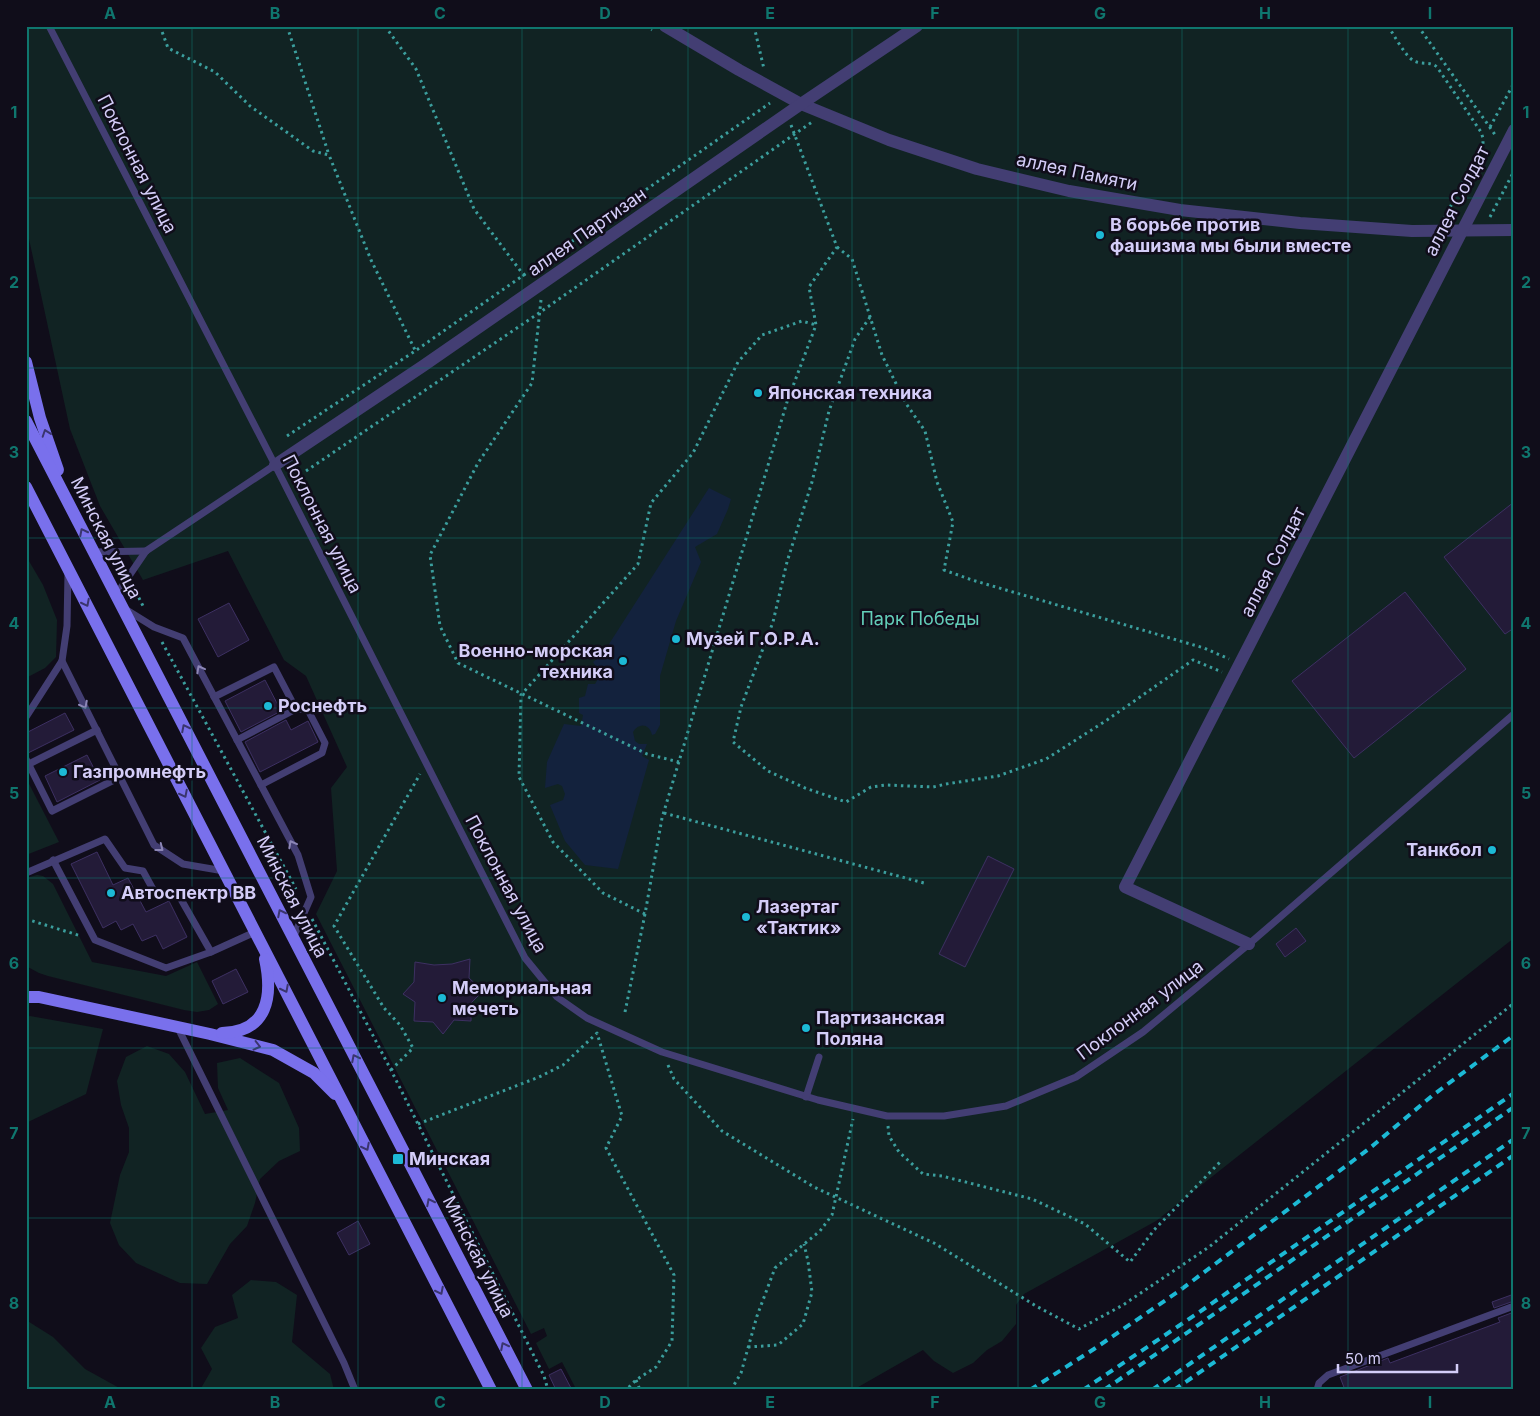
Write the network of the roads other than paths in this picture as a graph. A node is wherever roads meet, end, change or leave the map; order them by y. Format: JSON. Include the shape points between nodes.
{"nodes":[{"id":1,"x":49,"y":26,"type":"edge"},
{"id":2,"x":665,"y":26,"type":"edge"},
{"id":3,"x":917,"y":26,"type":"edge"},
{"id":4,"x":801,"y":104,"type":"junction"},
{"id":5,"x":1514,"y":130,"type":"edge"},
{"id":6,"x":1514,"y":230,"type":"edge"},
{"id":7,"x":1460,"y":232,"type":"junction"},
{"id":8,"x":26,"y":362,"type":"edge"},
{"id":9,"x":26,"y":421,"type":"edge"},
{"id":10,"x":275,"y":465,"type":"junction"},
{"id":11,"x":26,"y":487,"type":"edge"},
{"id":12,"x":26,"y":501,"type":"edge"},
{"id":13,"x":73,"y":512,"type":"junction"},
{"id":14,"x":48,"y":529,"type":"junction"},
{"id":15,"x":146,"y":551,"type":"junction"},
{"id":16,"x":94,"y":552,"type":"junction"},
{"id":17,"x":68,"y":570,"type":"junction"},
{"id":18,"x":116,"y":595,"type":"junction"},
{"id":19,"x":122,"y":607,"type":"junction"},
{"id":20,"x":62,"y":661,"type":"junction"},
{"id":21,"x":214,"y":697,"type":"junction"},
{"id":22,"x":296,"y":709,"type":"junction"},
{"id":23,"x":1514,"y":714,"type":"edge"},
{"id":24,"x":26,"y":717,"type":"edge"},
{"id":25,"x":97,"y":730,"type":"junction"},
{"id":26,"x":237,"y":740,"type":"junction"},
{"id":27,"x":28,"y":762,"type":"edge"},
{"id":28,"x":120,"y":776,"type":"junction"},
{"id":29,"x":260,"y":785,"type":"junction"},
{"id":30,"x":53,"y":860,"type":"junction"},
{"id":31,"x":224,"y":872,"type":"junction"},
{"id":32,"x":26,"y":873,"type":"edge"},
{"id":33,"x":255,"y":932,"type":"junction"},
{"id":34,"x":293,"y":938,"type":"junction"},
{"id":35,"x":1249,"y":944,"type":"junction"},
{"id":36,"x":262,"y":946,"type":"junction"},
{"id":37,"x":210,"y":952,"type":"junction"},
{"id":38,"x":26,"y":996,"type":"edge"},
{"id":39,"x":178,"y":1027,"type":"junction"},
{"id":40,"x":210,"y":1034,"type":"junction"},
{"id":41,"x":819,"y":1057,"type":"dead end"},
{"id":42,"x":806,"y":1097,"type":"junction"},
{"id":43,"x":343,"y":1103,"type":"junction"},
{"id":44,"x":1514,"y":1306,"type":"edge"},
{"id":45,"x":355,"y":1390,"type":"edge"},
{"id":46,"x":490,"y":1390,"type":"edge"},
{"id":47,"x":527,"y":1390,"type":"edge"},
{"id":48,"x":1317,"y":1390,"type":"edge"}],
"edges":[{"from":1,"to":10,"type":"lane","name":"Поклонная улица"},
{"from":2,"to":4,"type":"street","name":"аллея Памяти"},
{"from":3,"to":4,"type":"street","name":"аллея Партизан"},
{"from":4,"to":7,"type":"street","name":"аллея Памяти","via":[[898,143],[978,169],[1069,191],[1189,211],[1300,224]]},
{"from":4,"to":10,"type":"street","name":"аллея Партизан"},
{"from":5,"to":7,"type":"street","name":"аллея Солдат"},
{"from":6,"to":7,"type":"street","name":"аллея Памяти"},
{"from":7,"to":35,"type":"street","name":"аллея Солдат","via":[[1125,887]]},
{"from":13,"to":8,"type":"main road","one_way":true,"via":[[40,418]]},
{"from":9,"to":13,"type":"main road","name":"Минская улица"},
{"from":10,"to":15,"type":"lane"},
{"from":10,"to":42,"type":"lane","name":"Поклонная улица","via":[[525,958],[558,997],[587,1018],[662,1052]]},
{"from":11,"to":14,"type":"main road"},
{"from":12,"to":14,"type":"main road"},
{"from":16,"to":13,"type":"main road","name":"Минская улица","one_way":true},
{"from":14,"to":17,"type":"main road"},
{"from":15,"to":16,"type":"lane"},
{"from":15,"to":18,"type":"lane"},
{"from":16,"to":18,"type":"main road","name":"Минская улица"},
{"from":17,"to":20,"type":"lane","via":[[67,626]]},
{"from":17,"to":31,"type":"main road","one_way":true},
{"from":18,"to":19,"type":"main road","name":"Минская улица"},
{"from":21,"to":19,"type":"lane","one_way":true,"via":[[183,638],[154,627]]},
{"from":34,"to":19,"type":"main road","name":"Минская улица","one_way":true},
{"from":20,"to":24,"type":"lane"},
{"from":20,"to":25,"type":"lane","one_way":true},
{"from":21,"to":22,"type":"lane","via":[[274,667]]},
{"from":21,"to":26,"type":"lane"},
{"from":22,"to":26,"type":"lane"},
{"from":22,"to":29,"type":"lane","via":[[308,710],[325,742],[322,753]]},
{"from":23,"to":35,"type":"lane","name":"Поклонная улица"},
{"from":25,"to":27,"type":"lane"},
{"from":25,"to":28,"type":"lane"},
{"from":26,"to":29,"type":"lane"},
{"from":27,"to":28,"type":"lane","via":[[52,811]]},
{"from":28,"to":31,"type":"lane","one_way":true,"via":[[154,845],[183,864]]},
{"from":34,"to":29,"type":"lane","one_way":true,"via":[[311,896],[298,855]]},
{"from":30,"to":32,"type":"lane"},
{"from":30,"to":37,"type":"lane","via":[[95,940],[166,968]]},
{"from":30,"to":37,"type":"lane","via":[[106,839],[125,868],[143,871],[155,893],[178,894]]},
{"from":31,"to":33,"type":"main road"},
{"from":33,"to":36,"type":"main road"},
{"from":33,"to":37,"type":"lane"},
{"from":47,"to":34,"type":"main road","name":"Минская улица","one_way":true},
{"from":35,"to":42,"type":"lane","name":"Поклонная улица","via":[[1142,1032],[1076,1078],[1006,1106],[944,1116],[887,1116]]},
{"from":36,"to":40,"type":"main road","via":[[269,990],[266,1006],[258,1020],[234,1033]]},
{"from":36,"to":43,"type":"main road","one_way":true},
{"from":38,"to":39,"type":"main road"},
{"from":39,"to":40,"type":"main road"},
{"from":39,"to":45,"type":"lane"},
{"from":40,"to":43,"type":"main road","one_way":true,"via":[[273,1050],[314,1073]]},
{"from":41,"to":42,"type":"lane"},
{"from":43,"to":46,"type":"main road","one_way":true},
{"from":44,"to":48,"type":"lane","via":[[1328,1375],[1319,1383]]}]}
